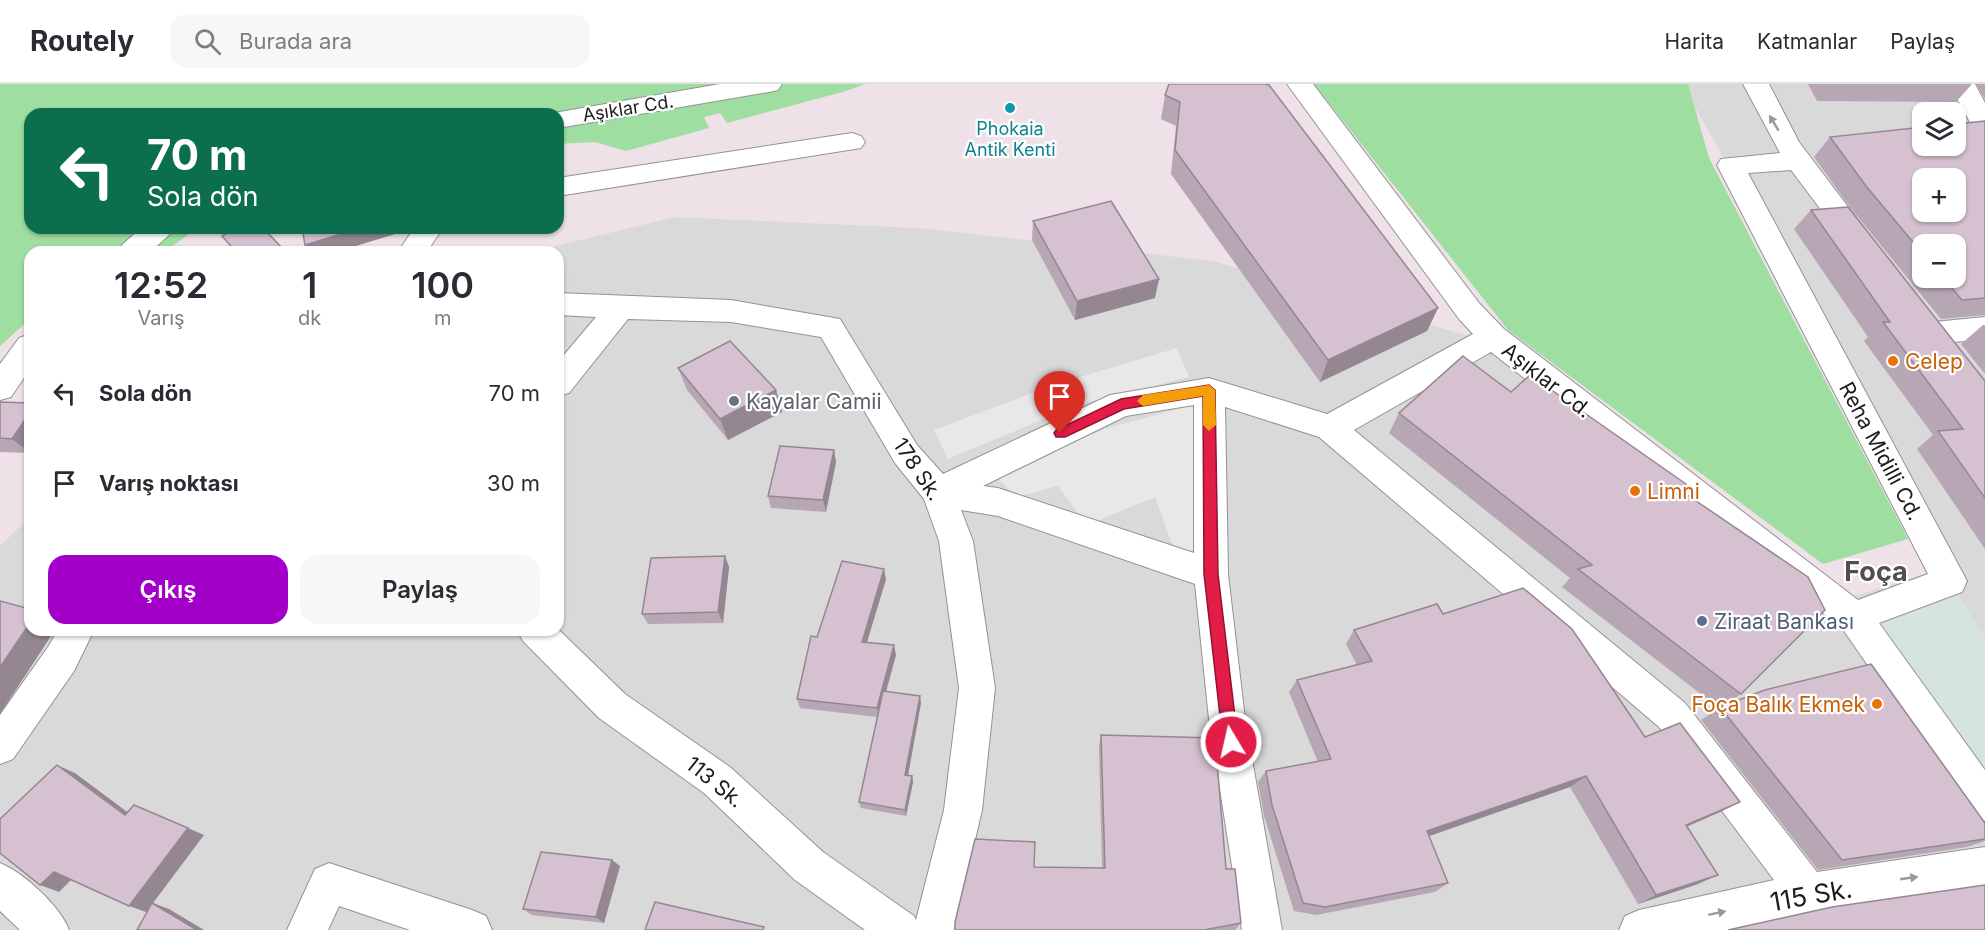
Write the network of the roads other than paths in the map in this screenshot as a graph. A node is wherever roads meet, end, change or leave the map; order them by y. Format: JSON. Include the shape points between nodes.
{"nodes":[{"id":1,"x":769,"y":84,"type":"edge"},
{"id":2,"x":1300,"y":84,"type":"edge"},
{"id":3,"x":1756,"y":84,"type":"edge"},
{"id":4,"x":1962,"y":84,"type":"edge"},
{"id":5,"x":564,"y":118,"type":"edge"},
{"id":6,"x":1985,"y":127,"type":"edge"},
{"id":7,"x":852,"y":142,"type":"dead end"},
{"id":8,"x":1796,"y":161,"type":"junction"},
{"id":9,"x":564,"y":186,"type":"edge"},
{"id":10,"x":152,"y":234,"type":"edge"},
{"id":11,"x":139,"y":246,"type":"edge"},
{"id":12,"x":1876,"y":261,"type":"edge"},
{"id":13,"x":564,"y":302,"type":"edge"},
{"id":14,"x":620,"y":308,"type":"junction"},
{"id":15,"x":1985,"y":328,"type":"edge"},
{"id":16,"x":1493,"y":337,"type":"junction"},
{"id":17,"x":24,"y":354,"type":"edge"},
{"id":18,"x":1953,"y":359,"type":"edge"},
{"id":19,"x":564,"y":377,"type":"edge"},
{"id":20,"x":0,"y":388,"type":"edge"},
{"id":21,"x":1209,"y":390,"type":"junction"},
{"id":22,"x":1330,"y":428,"type":"junction"},
{"id":23,"x":938,"y":492,"type":"junction"},
{"id":24,"x":1211,"y":574,"type":"junction"},
{"id":25,"x":1854,"y":617,"type":"junction"},
{"id":26,"x":73,"y":636,"type":"edge"},
{"id":27,"x":540,"y":636,"type":"edge"},
{"id":28,"x":0,"y":746,"type":"edge"},
{"id":29,"x":1985,"y":802,"type":"edge"},
{"id":30,"x":1985,"y":867,"type":"edge"},
{"id":31,"x":0,"y":883,"type":"edge"},
{"id":32,"x":1808,"y":893,"type":"junction"},
{"id":33,"x":49,"y":930,"type":"edge"},
{"id":34,"x":307,"y":930,"type":"edge"},
{"id":35,"x":472,"y":930,"type":"edge"},
{"id":36,"x":900,"y":930,"type":"edge"},
{"id":37,"x":934,"y":930,"type":"edge"},
{"id":38,"x":1262,"y":930,"type":"edge"},
{"id":39,"x":1639,"y":930,"type":"edge"}],
"edges":[{"from":1,"to":5,"type":"street","name":"Aşıklar Cd."},
{"from":2,"to":16,"type":"street","name":"Aşıklar Cd.","via":[[1469,311]]},
{"from":8,"to":3,"type":"street","one_way":true,"via":[[1769,116]]},
{"from":4,"to":6,"type":"street"},
{"from":7,"to":9,"type":"street"},
{"from":8,"to":12,"type":"street"},
{"from":8,"to":25,"type":"street","name":"Reha Midilli Cd.","via":[[1730,165],[1950,581]]},
{"from":10,"to":11,"type":"street"},
{"from":13,"to":14,"type":"street","name":"178 Sk."},
{"from":14,"to":19,"type":"street"},
{"from":14,"to":23,"type":"street","name":"178 Sk.","via":[[731,311],[830,327],[906,454]]},
{"from":15,"to":18,"type":"street","via":[[1927,324]]},
{"from":16,"to":22,"type":"street"},
{"from":16,"to":25,"type":"street","name":"Aşıklar Cd."},
{"from":17,"to":20,"type":"street"},
{"from":21,"to":22,"type":"street"},
{"from":21,"to":23,"type":"street","via":[[1121,404]]},
{"from":21,"to":24,"type":"street"},
{"from":22,"to":32,"type":"street","via":[[1672,715]]},
{"from":23,"to":24,"type":"street","via":[[998,502]]},
{"from":23,"to":37,"type":"street","name":"178 Sk.","via":[[956,541],[977,688],[963,810]]},
{"from":24,"to":38,"type":"street","via":[[1227,719]]},
{"from":25,"to":29,"type":"street"},
{"from":26,"to":28,"type":"street"},
{"from":27,"to":36,"type":"street","name":"113 Sk.","via":[[612,706],[717,780],[809,866]]},
{"from":32,"to":30,"type":"street","name":"115 Sk.","one_way":true},
{"from":31,"to":33,"type":"street"},
{"from":39,"to":32,"type":"street","name":"115 Sk.","one_way":true},
{"from":34,"to":35,"type":"street","via":[[329,883]]}]}
